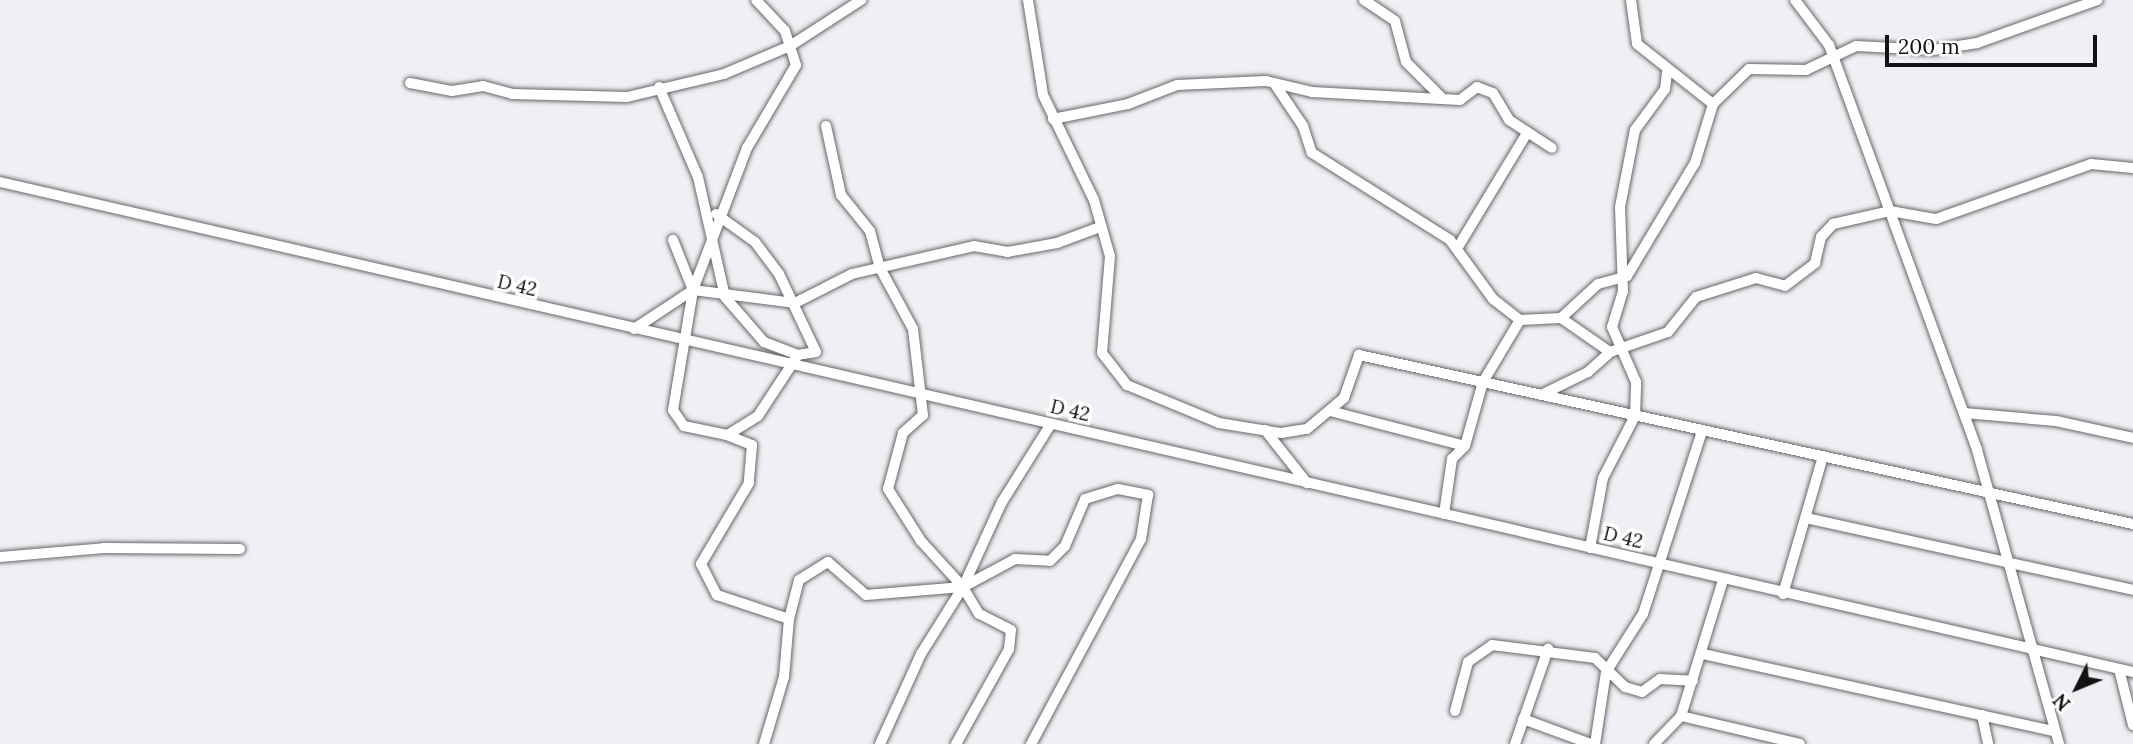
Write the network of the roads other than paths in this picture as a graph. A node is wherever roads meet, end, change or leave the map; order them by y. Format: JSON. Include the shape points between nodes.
{"nodes":[{"id":1,"x":755,"y":0,"type":"edge"},
{"id":2,"x":861,"y":0,"type":"edge"},
{"id":3,"x":1028,"y":0,"type":"edge"},
{"id":4,"x":1364,"y":0,"type":"edge"},
{"id":5,"x":1630,"y":0,"type":"edge"},
{"id":6,"x":1795,"y":0,"type":"edge"},
{"id":7,"x":2098,"y":0,"type":"edge"},
{"id":8,"x":790,"y":46,"type":"junction"},
{"id":9,"x":1833,"y":56,"type":"junction"},
{"id":10,"x":1667,"y":72,"type":"junction"},
{"id":11,"x":410,"y":83,"type":"dead end"},
{"id":12,"x":1274,"y":83,"type":"junction"},
{"id":13,"x":659,"y":87,"type":"junction"},
{"id":14,"x":1442,"y":98,"type":"junction"},
{"id":15,"x":1713,"y":104,"type":"junction"},
{"id":16,"x":1053,"y":119,"type":"junction"},
{"id":17,"x":826,"y":126,"type":"dead end"},
{"id":18,"x":1527,"y":133,"type":"junction"},
{"id":19,"x":1552,"y":148,"type":"dead end"},
{"id":20,"x":2133,"y":168,"type":"edge"},
{"id":21,"x":0,"y":182,"type":"edge"},
{"id":22,"x":706,"y":210,"type":"junction"},
{"id":23,"x":1890,"y":211,"type":"junction"},
{"id":24,"x":720,"y":216,"type":"junction"},
{"id":25,"x":1100,"y":228,"type":"junction"},
{"id":26,"x":673,"y":240,"type":"dead end"},
{"id":27,"x":712,"y":241,"type":"junction"},
{"id":28,"x":1458,"y":247,"type":"junction"},
{"id":29,"x":880,"y":268,"type":"junction"},
{"id":30,"x":1621,"y":278,"type":"junction"},
{"id":31,"x":693,"y":290,"type":"junction"},
{"id":32,"x":725,"y":297,"type":"junction"},
{"id":33,"x":794,"y":303,"type":"junction"},
{"id":34,"x":1561,"y":318,"type":"junction"},
{"id":35,"x":1520,"y":320,"type":"junction"},
{"id":36,"x":634,"y":329,"type":"junction"},
{"id":37,"x":681,"y":340,"type":"junction"},
{"id":38,"x":1622,"y":351,"type":"junction"},
{"id":39,"x":1610,"y":352,"type":"junction"},
{"id":40,"x":798,"y":355,"type":"junction"},
{"id":41,"x":796,"y":366,"type":"junction"},
{"id":42,"x":1483,"y":382,"type":"junction"},
{"id":43,"x":923,"y":395,"type":"junction"},
{"id":44,"x":1540,"y":395,"type":"junction"},
{"id":45,"x":1330,"y":411,"type":"junction"},
{"id":46,"x":1964,"y":413,"type":"junction"},
{"id":47,"x":1635,"y":416,"type":"junction"},
{"id":48,"x":1051,"y":424,"type":"junction"},
{"id":49,"x":1265,"y":430,"type":"junction"},
{"id":50,"x":1702,"y":431,"type":"junction"},
{"id":51,"x":727,"y":435,"type":"junction"},
{"id":52,"x":2133,"y":438,"type":"edge"},
{"id":53,"x":1465,"y":446,"type":"junction"},
{"id":54,"x":1823,"y":456,"type":"junction"},
{"id":55,"x":1307,"y":483,"type":"junction"},
{"id":56,"x":1989,"y":491,"type":"junction"},
{"id":57,"x":1444,"y":514,"type":"junction"},
{"id":58,"x":1806,"y":518,"type":"junction"},
{"id":59,"x":2133,"y":524,"type":"edge"},
{"id":60,"x":1590,"y":548,"type":"junction"},
{"id":61,"x":240,"y":549,"type":"dead end"},
{"id":62,"x":0,"y":557,"type":"edge"},
{"id":63,"x":2009,"y":563,"type":"junction"},
{"id":64,"x":1663,"y":566,"type":"junction"},
{"id":65,"x":1723,"y":580,"type":"junction"},
{"id":66,"x":963,"y":587,"type":"junction"},
{"id":67,"x":2133,"y":590,"type":"edge"},
{"id":68,"x":1783,"y":594,"type":"junction"},
{"id":69,"x":789,"y":619,"type":"junction"},
{"id":70,"x":1548,"y":649,"type":"junction"},
{"id":71,"x":2029,"y":650,"type":"junction"},
{"id":72,"x":1703,"y":654,"type":"junction"},
{"id":73,"x":2119,"y":669,"type":"junction"},
{"id":74,"x":1606,"y":672,"type":"junction"},
{"id":75,"x":2133,"y":672,"type":"edge"},
{"id":76,"x":1693,"y":681,"type":"junction"},
{"id":77,"x":1455,"y":711,"type":"dead end"},
{"id":78,"x":1982,"y":715,"type":"junction"},
{"id":79,"x":1681,"y":716,"type":"junction"},
{"id":80,"x":1524,"y":719,"type":"junction"},
{"id":81,"x":2133,"y":725,"type":"edge"},
{"id":82,"x":2054,"y":731,"type":"junction"},
{"id":83,"x":1786,"y":742,"type":"edge"},
{"id":84,"x":1594,"y":743,"type":"edge"},
{"id":85,"x":764,"y":744,"type":"edge"},
{"id":86,"x":880,"y":744,"type":"edge"},
{"id":87,"x":956,"y":744,"type":"edge"},
{"id":88,"x":1031,"y":744,"type":"edge"},
{"id":89,"x":1516,"y":744,"type":"edge"},
{"id":90,"x":1654,"y":744,"type":"edge"},
{"id":91,"x":1800,"y":744,"type":"edge"},
{"id":92,"x":1988,"y":744,"type":"edge"},
{"id":93,"x":2059,"y":744,"type":"edge"}],
"edges":[{"from":1,"to":8,"type":"street"},
{"from":2,"to":8,"type":"street"},
{"from":3,"to":16,"type":"street","via":[[1037,71]]},
{"from":4,"to":14,"type":"street","via":[[1395,21],[1406,62]]},
{"from":5,"to":10,"type":"street","via":[[1637,44]]},
{"from":6,"to":9,"type":"street"},
{"from":7,"to":9,"type":"street","via":[[1977,43],[1933,50],[1856,46]]},
{"from":8,"to":13,"type":"street","via":[[724,74]]},
{"from":8,"to":24,"type":"street","via":[[796,65],[787,87],[761,117]]},
{"from":9,"to":15,"type":"street","via":[[1806,70],[1749,69]]},
{"from":9,"to":23,"type":"street"},
{"from":10,"to":15,"type":"street"},
{"from":10,"to":30,"type":"street","via":[[1665,89],[1635,131],[1620,207]]},
{"from":11,"to":13,"type":"street","via":[[597,99]]},
{"from":12,"to":14,"type":"street","via":[[1312,92]]},
{"from":12,"to":16,"type":"street","via":[[1177,85],[1128,104]]},
{"from":12,"to":28,"type":"street","via":[[1303,126],[1312,153],[1407,208]]},
{"from":13,"to":22,"type":"street"},
{"from":14,"to":18,"type":"street","via":[[1460,100],[1477,87],[1493,93],[1508,120]]},
{"from":15,"to":30,"type":"street","via":[[1695,163]]},
{"from":16,"to":25,"type":"street","via":[[1094,200]]},
{"from":17,"to":29,"type":"street","via":[[841,195],[870,231]]},
{"from":18,"to":19,"type":"street"},
{"from":18,"to":28,"type":"street"},
{"from":20,"to":23,"type":"street","via":[[2091,164],[1936,219]]},
{"from":21,"to":36,"type":"street","name":"D 42","number":"D 42"},
{"from":22,"to":24,"type":"street"},
{"from":22,"to":27,"type":"street"},
{"from":23,"to":38,"type":"street","via":[[1833,224],[1821,237],[1815,262],[1785,286],[1756,278],[1729,282],[1696,297],[1668,332]]},
{"from":23,"to":46,"type":"street"},
{"from":24,"to":27,"type":"street"},
{"from":24,"to":33,"type":"street","via":[[768,257]]},
{"from":25,"to":29,"type":"street","via":[[1007,252],[974,246]]},
{"from":25,"to":49,"type":"street","via":[[1110,256],[1111,297],[1102,353],[1111,370],[1127,386],[1219,423]]},
{"from":26,"to":31,"type":"street"},
{"from":27,"to":31,"type":"street"},
{"from":27,"to":32,"type":"street"},
{"from":28,"to":35,"type":"street","via":[[1493,299]]},
{"from":29,"to":33,"type":"street"},
{"from":29,"to":43,"type":"street","via":[[913,329]]},
{"from":30,"to":34,"type":"street","via":[[1598,284]]},
{"from":30,"to":38,"type":"street","via":[[1623,292],[1612,327]]},
{"from":31,"to":32,"type":"street"},
{"from":31,"to":36,"type":"street"},
{"from":31,"to":37,"type":"street"},
{"from":32,"to":33,"type":"street"},
{"from":32,"to":40,"type":"street","via":[[764,342]]},
{"from":33,"to":40,"type":"street","via":[[816,352]]},
{"from":34,"to":35,"type":"street"},
{"from":34,"to":39,"type":"street"},
{"from":35,"to":42,"type":"street"},
{"from":36,"to":37,"type":"street","name":"D 42","number":"D 42"},
{"from":37,"to":41,"type":"street","name":"D 42","number":"D 42"},
{"from":37,"to":51,"type":"street","via":[[673,410],[684,426]]},
{"from":38,"to":39,"type":"street"},
{"from":38,"to":47,"type":"street","via":[[1636,382]]},
{"from":39,"to":44,"type":"street","via":[[1588,372]]},
{"from":40,"to":41,"type":"street"},
{"from":41,"to":43,"type":"street","name":"D 42","number":"D 42"},
{"from":41,"to":51,"type":"street","via":[[779,380],[758,416]]},
{"from":42,"to":44,"type":"street"},
{"from":42,"to":45,"type":"street","via":[[1359,355],[1344,398]]},
{"from":42,"to":53,"type":"street"},
{"from":43,"to":48,"type":"street","name":"D 42","number":"D 42"},
{"from":43,"to":66,"type":"street","via":[[923,415],[903,433],[888,489],[920,541]]},
{"from":44,"to":47,"type":"street"},
{"from":45,"to":49,"type":"street","via":[[1307,429]]},
{"from":45,"to":53,"type":"street"},
{"from":46,"to":52,"type":"street","via":[[2056,421]]},
{"from":46,"to":56,"type":"street"},
{"from":47,"to":50,"type":"street"},
{"from":47,"to":60,"type":"street","via":[[1603,478]]},
{"from":48,"to":55,"type":"street","name":"D 42","number":"D 42"},
{"from":48,"to":66,"type":"street","via":[[1002,502]]},
{"from":49,"to":55,"type":"street"},
{"from":50,"to":54,"type":"street"},
{"from":50,"to":64,"type":"street"},
{"from":51,"to":69,"type":"street","via":[[752,445],[748,483],[701,564],[704,579],[716,595]]},
{"from":53,"to":57,"type":"street","via":[[1452,459]]},
{"from":54,"to":56,"type":"street"},
{"from":54,"to":58,"type":"street"},
{"from":55,"to":57,"type":"street","name":"D 42","number":"D 42"},
{"from":56,"to":59,"type":"street"},
{"from":56,"to":63,"type":"street"},
{"from":57,"to":60,"type":"street","name":"D 42","number":"D 42"},
{"from":58,"to":63,"type":"street"},
{"from":58,"to":68,"type":"street"},
{"from":60,"to":64,"type":"street","name":"D 42","number":"D 42"},
{"from":61,"to":62,"type":"street"},
{"from":63,"to":67,"type":"street"},
{"from":63,"to":71,"type":"street"},
{"from":64,"to":65,"type":"street","name":"D 42","number":"D 42"},
{"from":64,"to":74,"type":"street","via":[[1643,614]]},
{"from":65,"to":68,"type":"street","name":"D 42","number":"D 42"},
{"from":65,"to":72,"type":"street"},
{"from":66,"to":69,"type":"street","via":[[866,595],[828,562],[799,580]]},
{"from":66,"to":86,"type":"street","via":[[921,654]]},
{"from":66,"to":87,"type":"street","via":[[979,614],[1011,630],[1009,649]]},
{"from":66,"to":88,"type":"street","via":[[1014,559],[1050,561],[1065,546],[1085,499],[1118,489],[1148,495],[1141,540]]},
{"from":68,"to":71,"type":"street","name":"D 42","number":"D 42"},
{"from":69,"to":85,"type":"street","via":[[784,677]]},
{"from":70,"to":74,"type":"street","via":[[1595,658]]},
{"from":70,"to":77,"type":"street","via":[[1493,645],[1468,662]]},
{"from":70,"to":80,"type":"street"},
{"from":71,"to":73,"type":"street","name":"D 42","number":"D 42"},
{"from":71,"to":82,"type":"street"},
{"from":72,"to":76,"type":"street"},
{"from":72,"to":78,"type":"street"},
{"from":73,"to":75,"type":"street","name":"D 42","number":"D 42"},
{"from":73,"to":81,"type":"street"},
{"from":74,"to":76,"type":"street","via":[[1642,692],[1660,679]]},
{"from":74,"to":84,"type":"street"},
{"from":76,"to":79,"type":"street"},
{"from":78,"to":82,"type":"street"},
{"from":78,"to":92,"type":"street"},
{"from":79,"to":83,"type":"street"},
{"from":79,"to":90,"type":"street"},
{"from":80,"to":84,"type":"street"},
{"from":80,"to":89,"type":"street"},
{"from":82,"to":93,"type":"street"},
{"from":83,"to":91,"type":"street"}]}
